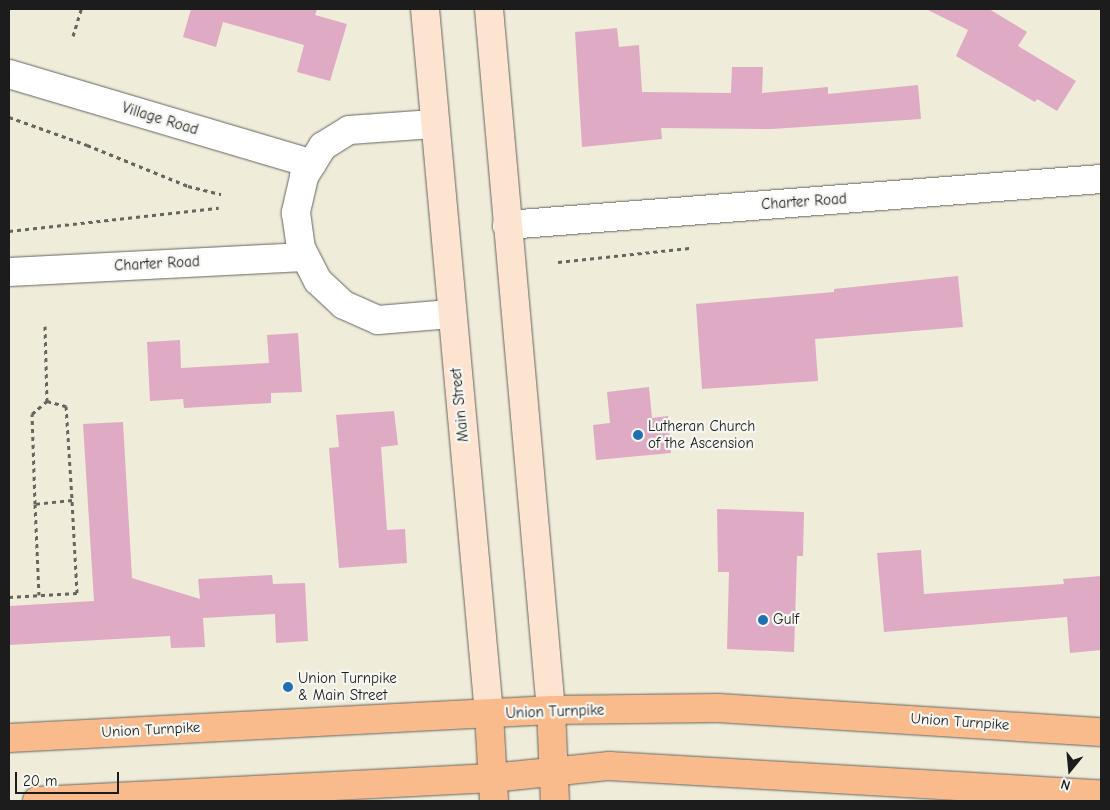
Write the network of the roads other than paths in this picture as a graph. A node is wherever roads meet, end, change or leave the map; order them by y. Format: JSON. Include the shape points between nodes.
{"nodes":[{"id":1,"x":425,"y":9,"type":"edge"},
{"id":2,"x":489,"y":9,"type":"edge"},
{"id":3,"x":9,"y":74,"type":"edge"},
{"id":4,"x":434,"y":124,"type":"junction"},
{"id":5,"x":312,"y":164,"type":"junction"},
{"id":6,"x":1101,"y":179,"type":"edge"},
{"id":7,"x":507,"y":225,"type":"junction"},
{"id":8,"x":305,"y":257,"type":"junction"},
{"id":9,"x":9,"y":272,"type":"edge"},
{"id":10,"x":451,"y":314,"type":"junction"},
{"id":11,"x":550,"y":710,"type":"junction"},
{"id":12,"x":490,"y":714,"type":"junction"},
{"id":13,"x":1101,"y":732,"type":"edge"},
{"id":14,"x":9,"y":738,"type":"edge"},
{"id":15,"x":553,"y":772,"type":"junction"},
{"id":16,"x":493,"y":790,"type":"edge"},
{"id":17,"x":1101,"y":794,"type":"edge"},
{"id":18,"x":77,"y":800,"type":"edge"},
{"id":19,"x":37,"y":801,"type":"edge"},
{"id":20,"x":555,"y":801,"type":"edge"}],
"edges":[{"from":1,"to":4,"type":"main road","name":"Main Street"},
{"from":2,"to":7,"type":"main road"},
{"from":3,"to":5,"type":"street","name":"Village Road"},
{"from":4,"to":5,"type":"street","via":[[349,130],[323,146]]},
{"from":4,"to":10,"type":"main road","name":"Main Street"},
{"from":5,"to":8,"type":"street","via":[[304,177],[296,213]]},
{"from":6,"to":7,"type":"street","name":"Charter Road"},
{"from":7,"to":11,"type":"main road"},
{"from":8,"to":9,"type":"street","name":"Charter Road"},
{"from":8,"to":10,"type":"street","via":[[318,281],[344,305],[378,320]]},
{"from":10,"to":12,"type":"main road","name":"Main Street"},
{"from":11,"to":12,"type":"main road","name":"Union Turnpike"},
{"from":11,"to":13,"type":"main road","name":"Union Turnpike","via":[[718,708]]},
{"from":11,"to":15,"type":"main road"},
{"from":12,"to":14,"type":"main road","name":"Union Turnpike"},
{"from":12,"to":16,"type":"main road","name":"Main Street"},
{"from":15,"to":16,"type":"main road"},
{"from":15,"to":17,"type":"main road","via":[[609,766]]},
{"from":15,"to":20,"type":"main road"},
{"from":16,"to":18,"type":"main road"},
{"from":18,"to":19,"type":"main road"}]}
